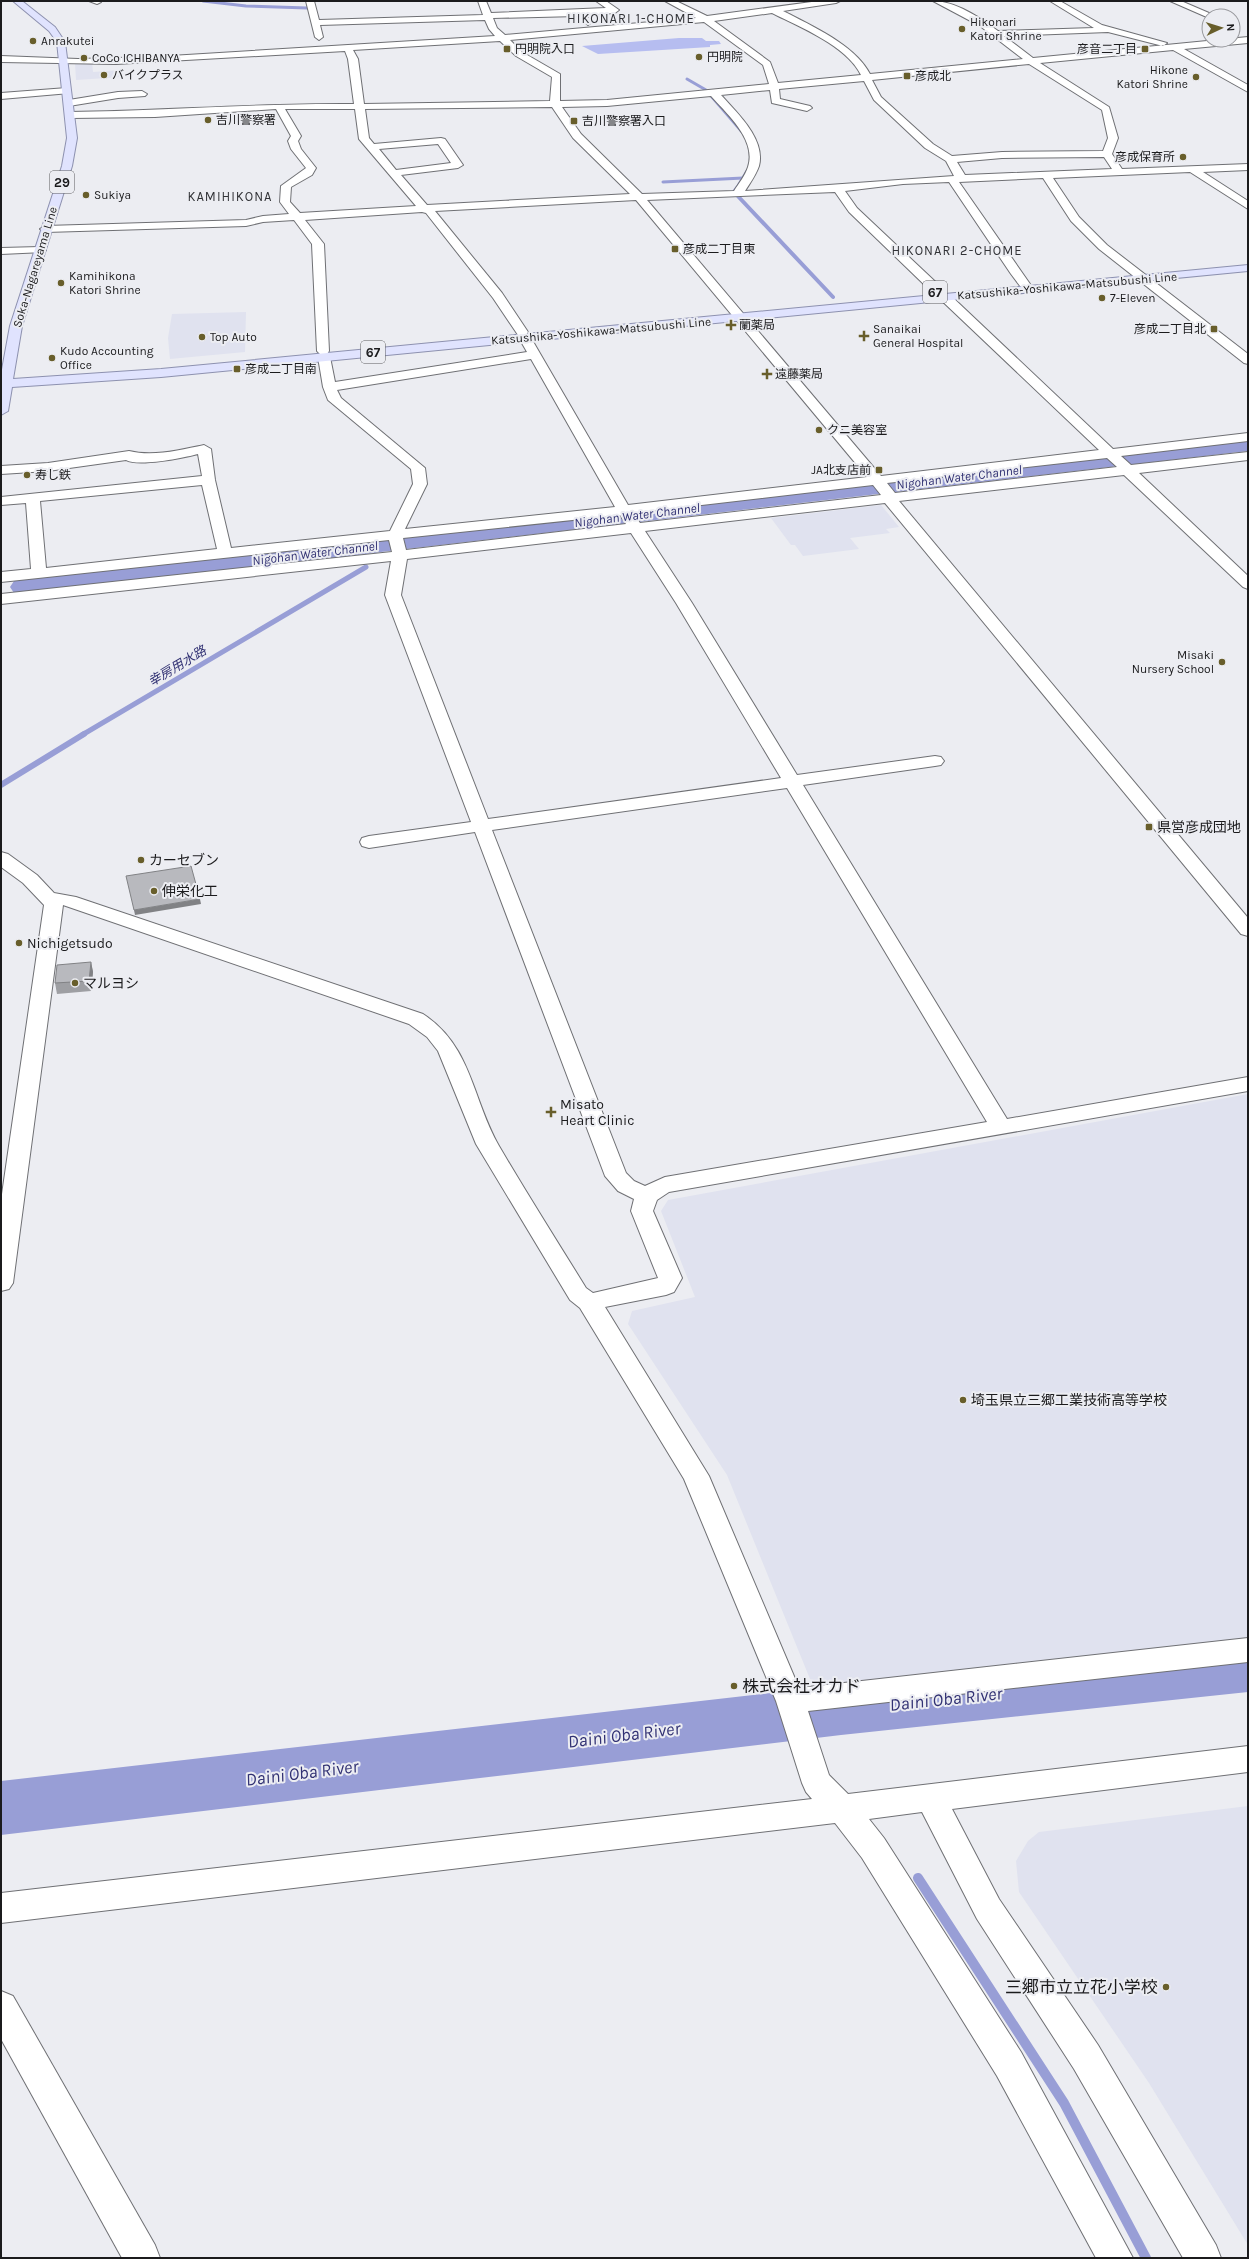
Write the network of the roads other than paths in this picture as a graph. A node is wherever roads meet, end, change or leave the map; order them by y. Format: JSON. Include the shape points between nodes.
{"nodes":[{"id":1,"x":17,"y":1,"type":"edge"},
{"id":2,"x":310,"y":1,"type":"edge"},
{"id":3,"x":600,"y":1,"type":"edge"},
{"id":4,"x":669,"y":1,"type":"edge"},
{"id":5,"x":830,"y":1,"type":"edge"},
{"id":6,"x":937,"y":1,"type":"edge"},
{"id":7,"x":1054,"y":1,"type":"edge"},
{"id":8,"x":1174,"y":1,"type":"edge"},
{"id":9,"x":500,"y":6,"type":"dead end"},
{"id":10,"x":773,"y":10,"type":"junction"},
{"id":11,"x":486,"y":11,"type":"edge"},
{"id":12,"x":1201,"y":12,"type":"edge"},
{"id":13,"x":580,"y":13,"type":"junction"},
{"id":14,"x":706,"y":19,"type":"junction"},
{"id":15,"x":315,"y":23,"type":"junction"},
{"id":16,"x":600,"y":30,"type":"junction"},
{"id":17,"x":1106,"y":30,"type":"junction"},
{"id":18,"x":995,"y":34,"type":"junction"},
{"id":19,"x":506,"y":39,"type":"junction"},
{"id":20,"x":1248,"y":40,"type":"edge"},
{"id":21,"x":348,"y":48,"type":"junction"},
{"id":22,"x":1178,"y":48,"type":"junction"},
{"id":23,"x":322,"y":50,"type":"junction"},
{"id":24,"x":1,"y":59,"type":"edge"},
{"id":25,"x":64,"y":62,"type":"junction"},
{"id":26,"x":1032,"y":62,"type":"junction"},
{"id":27,"x":868,"y":78,"type":"junction"},
{"id":28,"x":774,"y":87,"type":"junction"},
{"id":29,"x":1248,"y":89,"type":"edge"},
{"id":30,"x":67,"y":91,"type":"junction"},
{"id":31,"x":714,"y":93,"type":"junction"},
{"id":32,"x":142,"y":94,"type":"dead end"},
{"id":33,"x":1,"y":96,"type":"edge"},
{"id":34,"x":162,"y":101,"type":"dead end"},
{"id":35,"x":69,"y":103,"type":"junction"},
{"id":36,"x":555,"y":104,"type":"junction"},
{"id":37,"x":279,"y":106,"type":"junction"},
{"id":38,"x":359,"y":107,"type":"junction"},
{"id":39,"x":807,"y":108,"type":"dead end"},
{"id":40,"x":155,"y":114,"type":"junction"},
{"id":41,"x":70,"y":115,"type":"junction"},
{"id":42,"x":372,"y":147,"type":"junction"},
{"id":43,"x":1107,"y":154,"type":"junction"},
{"id":44,"x":950,"y":159,"type":"junction"},
{"id":45,"x":1248,"y":167,"type":"edge"},
{"id":46,"x":1192,"y":169,"type":"junction"},
{"id":47,"x":1120,"y":172,"type":"junction"},
{"id":48,"x":394,"y":173,"type":"junction"},
{"id":49,"x":1045,"y":174,"type":"junction"},
{"id":50,"x":956,"y":179,"type":"junction"},
{"id":51,"x":838,"y":189,"type":"junction"},
{"id":52,"x":738,"y":194,"type":"junction"},
{"id":53,"x":639,"y":197,"type":"junction"},
{"id":54,"x":1248,"y":206,"type":"edge"},
{"id":55,"x":427,"y":210,"type":"junction"},
{"id":56,"x":296,"y":217,"type":"junction"},
{"id":57,"x":46,"y":229,"type":"junction"},
{"id":58,"x":1,"y":250,"type":"edge"},
{"id":59,"x":40,"y":250,"type":"junction"},
{"id":60,"x":1248,"y":262,"type":"edge"},
{"id":61,"x":1248,"y":268,"type":"edge"},
{"id":62,"x":1139,"y":276,"type":"junction"},
{"id":63,"x":1024,"y":284,"type":"junction"},
{"id":64,"x":942,"y":295,"type":"junction"},
{"id":65,"x":738,"y":314,"type":"junction"},
{"id":66,"x":523,"y":335,"type":"junction"},
{"id":67,"x":324,"y":354,"type":"junction"},
{"id":68,"x":534,"y":355,"type":"junction"},
{"id":69,"x":1248,"y":360,"type":"edge"},
{"id":70,"x":4,"y":380,"type":"edge"},
{"id":71,"x":329,"y":388,"type":"junction"},
{"id":72,"x":1,"y":411,"type":"edge"},
{"id":73,"x":1248,"y":436,"type":"edge"},
{"id":74,"x":1248,"y":456,"type":"edge"},
{"id":75,"x":132,"y":458,"type":"junction"},
{"id":76,"x":1116,"y":460,"type":"junction"},
{"id":77,"x":63,"y":464,"type":"junction"},
{"id":78,"x":1,"y":470,"type":"edge"},
{"id":79,"x":208,"y":480,"type":"junction"},
{"id":80,"x":137,"y":487,"type":"junction"},
{"id":81,"x":882,"y":487,"type":"junction"},
{"id":82,"x":66,"y":494,"type":"junction"},
{"id":83,"x":33,"y":498,"type":"junction"},
{"id":84,"x":1,"y":501,"type":"edge"},
{"id":85,"x":630,"y":517,"type":"junction"},
{"id":86,"x":399,"y":545,"type":"junction"},
{"id":87,"x":225,"y":553,"type":"junction"},
{"id":88,"x":40,"y":573,"type":"junction"},
{"id":89,"x":1,"y":577,"type":"edge"},
{"id":90,"x":1248,"y":584,"type":"edge"},
{"id":91,"x":1,"y":598,"type":"edge"},
{"id":92,"x":936,"y":762,"type":"dead end"},
{"id":93,"x":793,"y":782,"type":"junction"},
{"id":94,"x":482,"y":825,"type":"junction"},
{"id":95,"x":369,"y":842,"type":"dead end"},
{"id":96,"x":1,"y":858,"type":"edge"},
{"id":97,"x":50,"y":899,"type":"junction"},
{"id":98,"x":1248,"y":930,"type":"edge"},
{"id":99,"x":1248,"y":1084,"type":"edge"},
{"id":100,"x":1001,"y":1127,"type":"junction"},
{"id":101,"x":647,"y":1196,"type":"junction"},
{"id":102,"x":1,"y":1283,"type":"edge"},
{"id":103,"x":589,"y":1302,"type":"junction"},
{"id":104,"x":1248,"y":1650,"type":"edge"},
{"id":105,"x":790,"y":1701,"type":"junction"},
{"id":106,"x":1248,"y":1759,"type":"edge"},
{"id":107,"x":930,"y":1797,"type":"junction"},
{"id":108,"x":842,"y":1808,"type":"junction"},
{"id":109,"x":1,"y":1908,"type":"edge"},
{"id":110,"x":1,"y":2007,"type":"edge"},
{"id":111,"x":142,"y":2258,"type":"edge"},
{"id":112,"x":1115,"y":2258,"type":"edge"},
{"id":113,"x":1203,"y":2258,"type":"edge"}],
"edges":[{"from":1,"to":25,"type":"main road","name":"Soka-Nagareyama Line","number":"29","via":[[58,35]]},
{"from":2,"to":15,"type":"street"},
{"from":3,"to":13,"type":"street","via":[[615,10]]},
{"from":4,"to":14,"type":"street"},
{"from":5,"to":10,"type":"street"},
{"from":6,"to":18,"type":"street","via":[[983,24]]},
{"from":7,"to":17,"type":"street"},
{"from":8,"to":12,"type":"street"},
{"from":9,"to":11,"type":"street"},
{"from":10,"to":14,"type":"street"},
{"from":10,"to":27,"type":"street","via":[[814,30],[847,53],[861,66]]},
{"from":11,"to":13,"type":"street"},
{"from":11,"to":15,"type":"street"},
{"from":11,"to":19,"type":"street","via":[[493,29]]},
{"from":13,"to":16,"type":"street"},
{"from":14,"to":16,"type":"street"},
{"from":14,"to":28,"type":"street","via":[[763,60],[767,64]]},
{"from":15,"to":23,"type":"street"},
{"from":16,"to":19,"type":"street"},
{"from":17,"to":18,"type":"street"},
{"from":17,"to":22,"type":"street"},
{"from":18,"to":26,"type":"street"},
{"from":19,"to":21,"type":"street"},
{"from":19,"to":36,"type":"street","via":[[519,54],[557,76]]},
{"from":20,"to":22,"type":"street"},
{"from":21,"to":23,"type":"street"},
{"from":21,"to":38,"type":"street","via":[[353,59]]},
{"from":22,"to":26,"type":"street"},
{"from":22,"to":29,"type":"street"},
{"from":23,"to":25,"type":"street"},
{"from":24,"to":25,"type":"street"},
{"from":25,"to":30,"type":"main road","name":"Soka-Nagareyama Line","number":"29"},
{"from":26,"to":27,"type":"street"},
{"from":26,"to":43,"type":"street","via":[[1106,109],[1113,138]]},
{"from":27,"to":28,"type":"street"},
{"from":27,"to":44,"type":"street","via":[[877,98],[929,146]]},
{"from":28,"to":31,"type":"street"},
{"from":28,"to":39,"type":"street","via":[[775,101]]},
{"from":30,"to":33,"type":"street"},
{"from":30,"to":35,"type":"main road","name":"Soka-Nagareyama Line","number":"29"},
{"from":31,"to":36,"type":"street","via":[[607,103]]},
{"from":31,"to":52,"type":"street","via":[[744,128],[754,153],[752,171]]},
{"from":32,"to":35,"type":"street"},
{"from":34,"to":40,"type":"street"},
{"from":35,"to":41,"type":"main road","name":"Soka-Nagareyama Line","number":"29"},
{"from":36,"to":38,"type":"street"},
{"from":36,"to":53,"type":"street","via":[[577,136]]},
{"from":37,"to":38,"type":"street"},
{"from":37,"to":40,"type":"street"},
{"from":37,"to":56,"type":"street","via":[[296,136],[294,146],[310,164],[311,169],[308,175],[286,186],[285,202]]},
{"from":38,"to":42,"type":"street","via":[[364,139]]},
{"from":40,"to":41,"type":"street"},
{"from":41,"to":57,"type":"main road","name":"Soka-Nagareyama Line","number":"29","via":[[70,154]]},
{"from":42,"to":48,"type":"street"},
{"from":42,"to":48,"type":"street","via":[[441,141],[458,165]]},
{"from":43,"to":44,"type":"street","via":[[1002,155]]},
{"from":43,"to":47,"type":"street"},
{"from":44,"to":50,"type":"street"},
{"from":45,"to":46,"type":"street"},
{"from":46,"to":47,"type":"street"},
{"from":46,"to":54,"type":"street"},
{"from":47,"to":49,"type":"street"},
{"from":48,"to":55,"type":"street"},
{"from":49,"to":50,"type":"street"},
{"from":49,"to":62,"type":"street","via":[[1075,219],[1103,247]]},
{"from":50,"to":51,"type":"street","via":[[903,181]]},
{"from":50,"to":63,"type":"street","via":[[994,244]]},
{"from":51,"to":52,"type":"street"},
{"from":51,"to":64,"type":"street","via":[[853,210]]},
{"from":52,"to":53,"type":"street"},
{"from":53,"to":55,"type":"street"},
{"from":53,"to":65,"type":"street"},
{"from":55,"to":56,"type":"street"},
{"from":55,"to":66,"type":"street","via":[[494,291],[515,319]]},
{"from":56,"to":57,"type":"street","via":[[246,223]]},
{"from":56,"to":67,"type":"street","via":[[318,244]]},
{"from":57,"to":59,"type":"main road","name":"Soka-Nagareyama Line","number":"29"},
{"from":58,"to":59,"type":"street"},
{"from":59,"to":70,"type":"main road","name":"Soka-Nagareyama Line","number":"29","via":[[16,326]]},
{"from":60,"to":62,"type":"main road","name":"Katsushika-Yoshikawa-Matsubushi Line","number":"67"},
{"from":61,"to":62,"type":"main road","name":"Katsushika-Yoshikawa-Matsubushi Line","number":"67"},
{"from":62,"to":63,"type":"main road","name":"Katsushika-Yoshikawa-Matsubushi Line","number":"67"},
{"from":62,"to":64,"type":"main road","name":"Katsushika-Yoshikawa-Matsubushi Line","number":"67"},
{"from":62,"to":69,"type":"street"},
{"from":63,"to":64,"type":"main road","name":"Katsushika-Yoshikawa-Matsubushi Line","number":"67"},
{"from":64,"to":65,"type":"main road","name":"Katsushika-Yoshikawa-Matsubushi Line","number":"67"},
{"from":64,"to":76,"type":"street"},
{"from":65,"to":66,"type":"main road","name":"Katsushika-Yoshikawa-Matsubushi Line","number":"67"},
{"from":65,"to":81,"type":"street"},
{"from":66,"to":67,"type":"main road","name":"Katsushika-Yoshikawa-Matsubushi Line","number":"67"},
{"from":66,"to":68,"type":"street"},
{"from":67,"to":70,"type":"main road","name":"Katsushika-Yoshikawa-Matsubushi Line","number":"67","via":[[161,373]]},
{"from":67,"to":71,"type":"street"},
{"from":68,"to":71,"type":"street"},
{"from":68,"to":85,"type":"street"},
{"from":70,"to":72,"type":"main road","name":"Soka-Nagareyama Line","number":"29"},
{"from":71,"to":86,"type":"street","via":[[335,400],[418,468],[420,484]]},
{"from":73,"to":76,"type":"street"},
{"from":74,"to":76,"type":"street"},
{"from":75,"to":77,"type":"street","via":[[129,455]]},
{"from":75,"to":79,"type":"street","via":[[171,456],[204,449]]},
{"from":75,"to":80,"type":"street"},
{"from":76,"to":81,"type":"street"},
{"from":76,"to":81,"type":"street"},
{"from":76,"to":90,"type":"street"},
{"from":77,"to":78,"type":"street"},
{"from":77,"to":82,"type":"street"},
{"from":79,"to":80,"type":"street"},
{"from":79,"to":87,"type":"street"},
{"from":80,"to":82,"type":"street"},
{"from":81,"to":85,"type":"street"},
{"from":81,"to":85,"type":"street"},
{"from":81,"to":98,"type":"street","via":[[892,503]]},
{"from":82,"to":83,"type":"street"},
{"from":83,"to":84,"type":"street"},
{"from":83,"to":88,"type":"street"},
{"from":85,"to":86,"type":"street"},
{"from":85,"to":86,"type":"street"},
{"from":85,"to":93,"type":"street"},
{"from":86,"to":87,"type":"street"},
{"from":86,"to":91,"type":"street"},
{"from":86,"to":94,"type":"street","via":[[393,595]]},
{"from":87,"to":88,"type":"street"},
{"from":88,"to":89,"type":"street"},
{"from":92,"to":93,"type":"street"},
{"from":93,"to":94,"type":"street"},
{"from":93,"to":100,"type":"street"},
{"from":94,"to":95,"type":"street"},
{"from":94,"to":101,"type":"street","via":[[616,1176],[626,1186]]},
{"from":96,"to":97,"type":"street","via":[[30,879]]},
{"from":97,"to":102,"type":"street","via":[[54,904]]},
{"from":97,"to":103,"type":"street","via":[[69,901],[416,1019],[435,1032],[449,1051],[486,1144],[578,1294]]},
{"from":99,"to":100,"type":"street"},
{"from":100,"to":101,"type":"street","via":[[664,1185],[652,1189]]},
{"from":101,"to":103,"type":"street","via":[[642,1211],[670,1278],[666,1286]]},
{"from":103,"to":105,"type":"street","via":[[696,1476]]},
{"from":104,"to":105,"type":"street"},
{"from":105,"to":108,"type":"street","via":[[817,1783]]},
{"from":106,"to":107,"type":"street"},
{"from":107,"to":108,"type":"street"},
{"from":107,"to":113,"type":"street","via":[[988,1909],[1086,2057]]},
{"from":108,"to":109,"type":"street","via":[[610,1838]]},
{"from":108,"to":112,"type":"street","via":[[873,1848],[1009,2064]]},
{"from":110,"to":111,"type":"street"}]}
